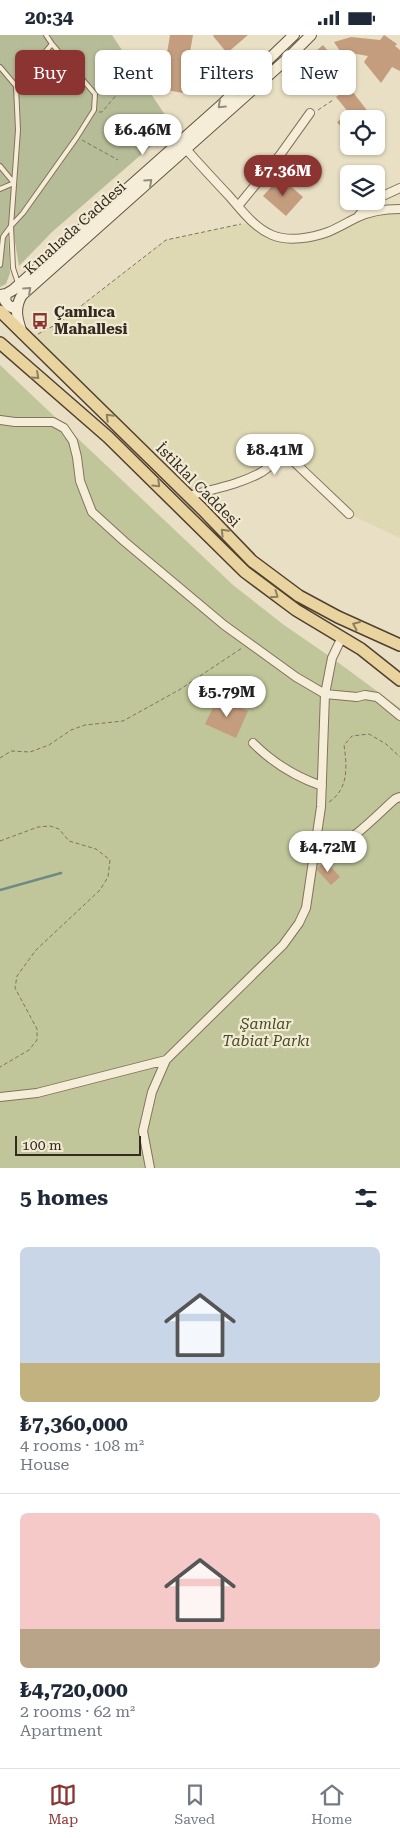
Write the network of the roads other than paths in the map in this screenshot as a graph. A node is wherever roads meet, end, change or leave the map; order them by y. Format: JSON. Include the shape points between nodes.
{"nodes":[{"id":1,"x":46,"y":35,"type":"edge"},
{"id":2,"x":294,"y":35,"type":"edge"},
{"id":3,"x":311,"y":35,"type":"edge"},
{"id":4,"x":52,"y":44,"type":"junction"},
{"id":5,"x":47,"y":50,"type":"edge"},
{"id":6,"x":0,"y":67,"type":"edge"},
{"id":7,"x":15,"y":86,"type":"edge"},
{"id":8,"x":16,"y":95,"type":"edge"},
{"id":9,"x":310,"y":113,"type":"road end"},
{"id":10,"x":186,"y":149,"type":"junction"},
{"id":11,"x":0,"y":166,"type":"edge"},
{"id":12,"x":14,"y":183,"type":"junction"},
{"id":13,"x":400,"y":188,"type":"edge"},
{"id":14,"x":0,"y":189,"type":"edge"},
{"id":15,"x":385,"y":195,"type":"edge"},
{"id":16,"x":238,"y":206,"type":"junction"},
{"id":17,"x":400,"y":209,"type":"edge"},
{"id":18,"x":363,"y":210,"type":"edge"},
{"id":19,"x":355,"y":218,"type":"junction"},
{"id":20,"x":11,"y":226,"type":"junction"},
{"id":21,"x":0,"y":265,"type":"edge"},
{"id":22,"x":18,"y":285,"type":"junction"},
{"id":23,"x":3,"y":295,"type":"edge"},
{"id":24,"x":17,"y":306,"type":"junction"},
{"id":25,"x":0,"y":311,"type":"edge"},
{"id":26,"x":22,"y":334,"type":"junction"},
{"id":27,"x":0,"y":343,"type":"edge"},
{"id":28,"x":0,"y":420,"type":"edge"},
{"id":29,"x":189,"y":496,"type":"junction"},
{"id":30,"x":349,"y":514,"type":"dead end"},
{"id":31,"x":342,"y":637,"type":"junction"},
{"id":32,"x":398,"y":643,"type":"edge"},
{"id":33,"x":400,"y":679,"type":"edge"},
{"id":34,"x":325,"y":693,"type":"junction"},
{"id":35,"x":400,"y":716,"type":"edge"},
{"id":36,"x":253,"y":743,"type":"dead end"},
{"id":37,"x":322,"y":787,"type":"junction"},
{"id":38,"x":400,"y":797,"type":"edge"},
{"id":39,"x":315,"y":848,"type":"junction"},
{"id":40,"x":166,"y":1060,"type":"junction"},
{"id":41,"x":0,"y":1097,"type":"edge"},
{"id":42,"x":150,"y":1168,"type":"edge"}],
"edges":[{"from":1,"to":4,"type":"lane"},
{"from":2,"to":22,"type":"main road","name":"Kınalıada Caddesi","one_way":true,"via":[[219,107]]},
{"from":3,"to":10,"type":"main road","name":"Kınalıada Caddesi"},
{"from":4,"to":5,"type":"lane"},
{"from":4,"to":20,"type":"lane","via":[[95,94],[94,110]]},
{"from":6,"to":7,"type":"lane"},
{"from":8,"to":12,"type":"lane","via":[[18,130]]},
{"from":9,"to":16,"type":"street"},
{"from":10,"to":16,"type":"street"},
{"from":24,"to":10,"type":"main road","name":"Kınalıada Caddesi","one_way":true,"via":[[22,295]]},
{"from":11,"to":12,"type":"lane"},
{"from":12,"to":14,"type":"lane"},
{"from":12,"to":20,"type":"lane"},
{"from":13,"to":15,"type":"street"},
{"from":16,"to":19,"type":"street","via":[[252,222],[272,235],[284,238],[324,233]]},
{"from":17,"to":19,"type":"street","via":[[384,209]]},
{"from":18,"to":19,"type":"street"},
{"from":20,"to":21,"type":"lane","via":[[3,237]]},
{"from":20,"to":22,"type":"lane","via":[[13,268]]},
{"from":22,"to":23,"type":"main road","name":"Kınalıada Caddesi"},
{"from":23,"to":24,"type":"main road","via":[[9,306]]},
{"from":24,"to":26,"type":"main road"},
{"from":25,"to":26,"type":"main road","name":"İstiklal Caddesi"},
{"from":29,"to":26,"type":"main road","name":"İstiklal Caddesi","one_way":true},
{"from":27,"to":31,"type":"main road","name":"İstiklal Caddesi","one_way":true,"via":[[108,437],[245,572],[296,610]]},
{"from":28,"to":34,"type":"street","via":[[15,423],[53,421],[64,428],[73,441],[80,481],[92,512],[209,613],[296,677]]},
{"from":29,"to":30,"type":"street","via":[[244,480],[282,457],[289,457]]},
{"from":32,"to":29,"type":"main road","name":"İstiklal Caddesi","one_way":true,"via":[[299,596],[252,561]]},
{"from":31,"to":33,"type":"main road","name":"İstiklal Caddesi"},
{"from":31,"to":34,"type":"street","via":[[332,658]]},
{"from":34,"to":35,"type":"street","via":[[377,697]]},
{"from":34,"to":37,"type":"street"},
{"from":36,"to":37,"type":"street","via":[[269,759]]},
{"from":37,"to":39,"type":"street"},
{"from":38,"to":39,"type":"street","via":[[351,839],[333,848]]},
{"from":39,"to":40,"type":"street","via":[[306,908],[299,923],[283,945]]},
{"from":40,"to":41,"type":"street","via":[[37,1093]]},
{"from":40,"to":42,"type":"street","via":[[152,1092],[143,1131]]}]}
